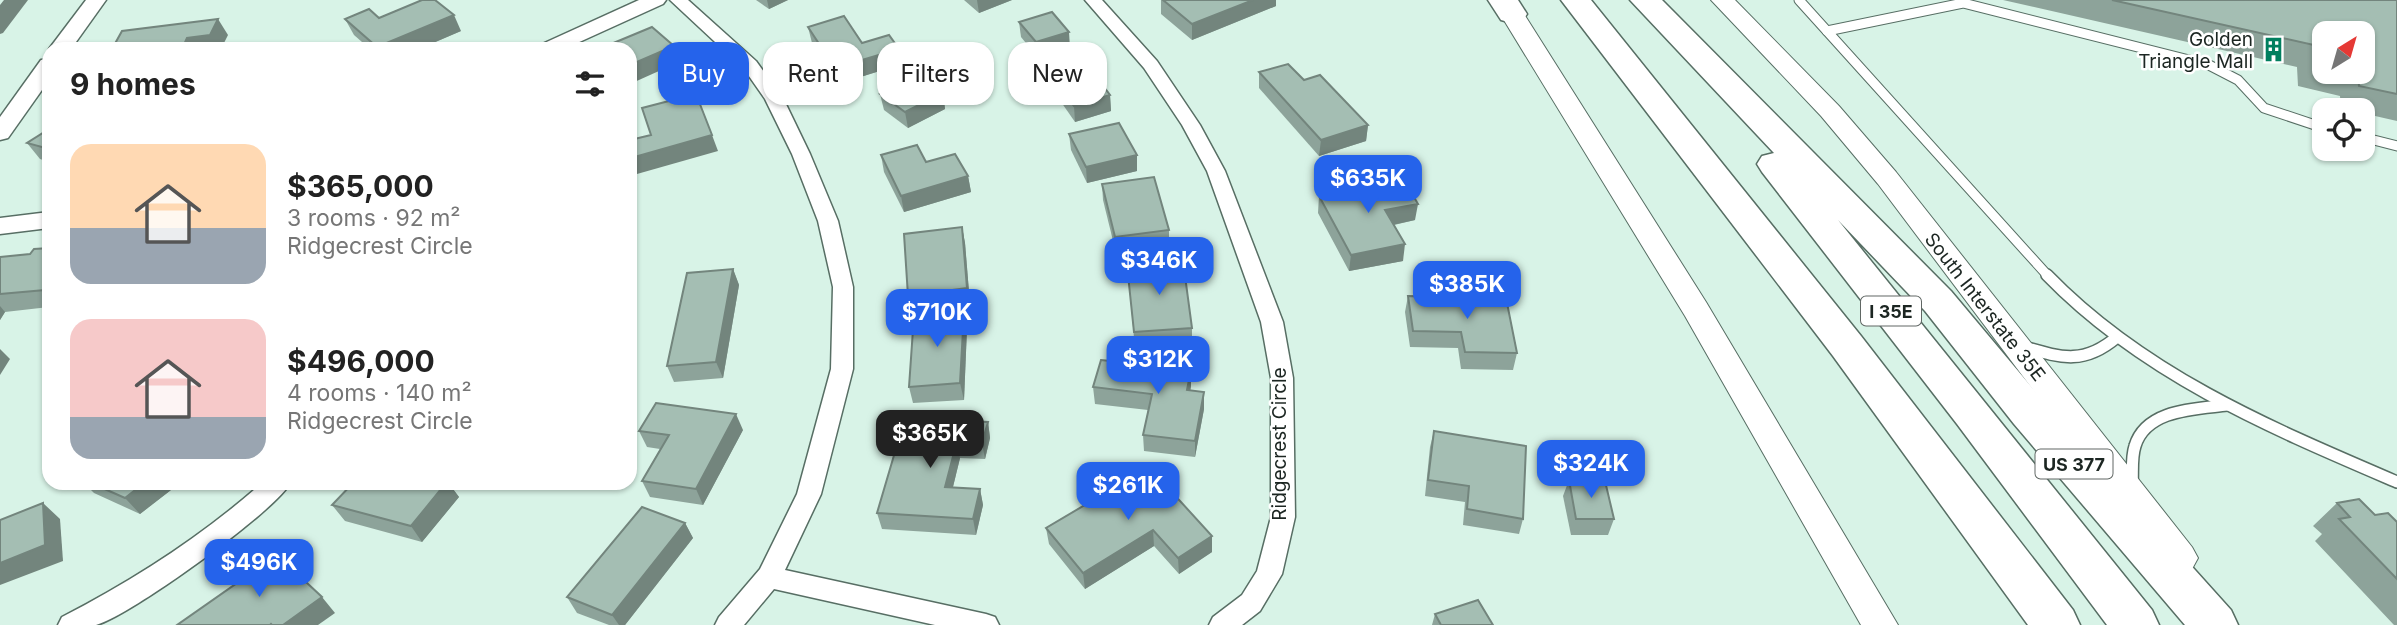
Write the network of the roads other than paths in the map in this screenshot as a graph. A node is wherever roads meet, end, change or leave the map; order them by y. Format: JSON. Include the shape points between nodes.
{"nodes":[{"id":1,"x":96,"y":0,"type":"edge"},
{"id":2,"x":656,"y":0,"type":"edge"},
{"id":3,"x":678,"y":0,"type":"edge"},
{"id":4,"x":1094,"y":0,"type":"edge"},
{"id":5,"x":1576,"y":0,"type":"edge"},
{"id":6,"x":1644,"y":0,"type":"edge"},
{"id":7,"x":1722,"y":0,"type":"edge"},
{"id":8,"x":1799,"y":0,"type":"edge"},
{"id":9,"x":1961,"y":2,"type":"edge"},
{"id":10,"x":1505,"y":5,"type":"edge"},
{"id":11,"x":1827,"y":31,"type":"junction"},
{"id":12,"x":65,"y":42,"type":"edge"},
{"id":13,"x":563,"y":42,"type":"edge"},
{"id":14,"x":42,"y":75,"type":"edge"},
{"id":15,"x":2312,"y":124,"type":"edge"},
{"id":16,"x":0,"y":133,"type":"edge"},
{"id":17,"x":2375,"y":140,"type":"edge"},
{"id":18,"x":2397,"y":146,"type":"edge"},
{"id":19,"x":42,"y":221,"type":"edge"},
{"id":20,"x":0,"y":226,"type":"edge"},
{"id":21,"x":2118,"y":337,"type":"junction"},
{"id":22,"x":2014,"y":344,"type":"junction"},
{"id":23,"x":2227,"y":405,"type":"junction"},
{"id":24,"x":2397,"y":482,"type":"edge"},
{"id":25,"x":269,"y":490,"type":"edge"},
{"id":26,"x":2132,"y":495,"type":"junction"},
{"id":27,"x":769,"y":577,"type":"junction"},
{"id":28,"x":71,"y":625,"type":"edge"},
{"id":29,"x":728,"y":625,"type":"edge"},
{"id":30,"x":986,"y":625,"type":"edge"},
{"id":31,"x":1222,"y":625,"type":"edge"},
{"id":32,"x":1880,"y":625,"type":"edge"},
{"id":33,"x":2056,"y":625,"type":"edge"},
{"id":34,"x":2135,"y":625,"type":"edge"},
{"id":35,"x":2214,"y":625,"type":"edge"},
{"id":36,"x":2236,"y":625,"type":"edge"}],
"edges":[{"from":1,"to":12,"type":"street"},
{"from":2,"to":13,"type":"street"},
{"from":3,"to":27,"type":"street","via":[[750,65],[774,98],[828,221],[843,287],[842,369],[809,494]]},
{"from":4,"to":31,"type":"street","name":"Ridgecrest Circle","via":[[1151,65],[1191,125],[1216,171],[1272,322],[1282,378],[1283,517],[1269,574],[1251,603]]},
{"from":5,"to":33,"type":"highway","number":"I 35E","via":[[1847,346]]},
{"from":6,"to":34,"type":"highway","number":"I 35E"},
{"from":6,"to":35,"type":"highway","number":"US 377","via":[[1938,301]]},
{"from":7,"to":22,"type":"main road","name":"South Interstate 35E","via":[[1830,111],[1887,178]]},
{"from":8,"to":11,"type":"lane"},
{"from":9,"to":11,"type":"lane"},
{"from":9,"to":15,"type":"lane","via":[[2209,65],[2238,80],[2264,108]]},
{"from":10,"to":32,"type":"main road","via":[[1696,310]]},
{"from":11,"to":21,"type":"lane","via":[[2042,267]]},
{"from":14,"to":16,"type":"street"},
{"from":17,"to":18,"type":"lane"},
{"from":19,"to":20,"type":"street"},
{"from":21,"to":22,"type":"lane","via":[[2104,350],[2079,358],[2064,359]]},
{"from":21,"to":23,"type":"lane"},
{"from":22,"to":26,"type":"main road","name":"South Interstate 35E"},
{"from":23,"to":24,"type":"lane"},
{"from":23,"to":26,"type":"lane","via":[[2162,417],[2143,429],[2135,444]]},
{"from":25,"to":28,"type":"street","via":[[172,566],[122,600]]},
{"from":26,"to":36,"type":"main road","name":"South Interstate 35E"},
{"from":27,"to":29,"type":"street"},
{"from":27,"to":30,"type":"street"}]}
